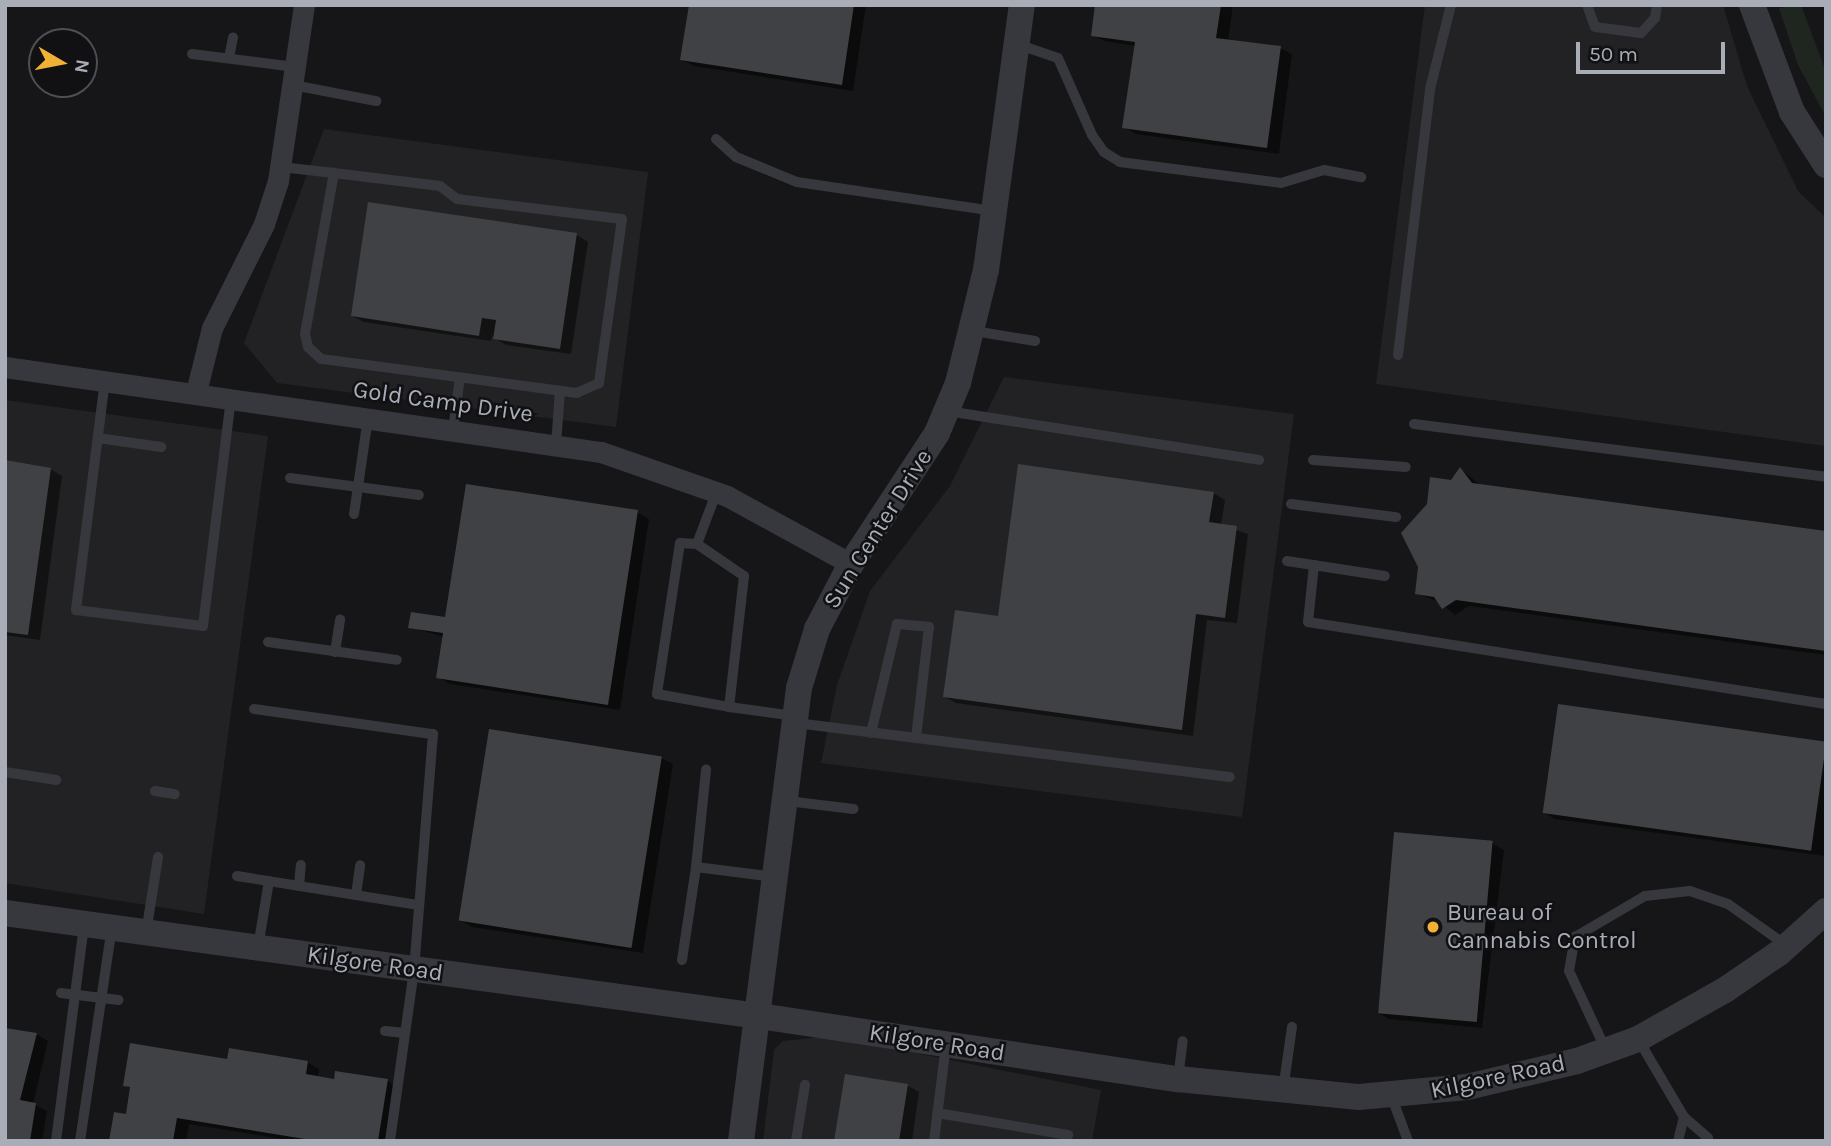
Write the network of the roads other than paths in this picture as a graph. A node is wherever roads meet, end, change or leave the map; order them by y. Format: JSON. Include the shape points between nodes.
{"nodes":[{"id":1,"x":304,"y":5,"type":"edge"},
{"id":2,"x":1022,"y":5,"type":"edge"},
{"id":3,"x":1451,"y":5,"type":"edge"},
{"id":4,"x":1587,"y":5,"type":"edge"},
{"id":5,"x":1657,"y":5,"type":"edge"},
{"id":6,"x":1752,"y":5,"type":"edge"},
{"id":7,"x":233,"y":37,"type":"dead end"},
{"id":8,"x":1017,"y":44,"type":"junction"},
{"id":9,"x":192,"y":54,"type":"dead end"},
{"id":10,"x":229,"y":58,"type":"junction"},
{"id":11,"x":294,"y":76,"type":"junction"},
{"id":12,"x":376,"y":101,"type":"dead end"},
{"id":13,"x":716,"y":139,"type":"dead end"},
{"id":14,"x":1826,"y":165,"type":"edge"},
{"id":15,"x":281,"y":166,"type":"junction"},
{"id":16,"x":334,"y":173,"type":"junction"},
{"id":17,"x":1361,"y":177,"type":"dead end"},
{"id":18,"x":993,"y":211,"type":"junction"},
{"id":19,"x":974,"y":331,"type":"junction"},
{"id":20,"x":1035,"y":341,"type":"dead end"},
{"id":21,"x":1398,"y":355,"type":"dead end"},
{"id":22,"x":5,"y":367,"type":"edge"},
{"id":23,"x":460,"y":377,"type":"junction"},
{"id":24,"x":105,"y":380,"type":"junction"},
{"id":25,"x":560,"y":391,"type":"junction"},
{"id":26,"x":196,"y":392,"type":"junction"},
{"id":27,"x":231,"y":397,"type":"junction"},
{"id":28,"x":947,"y":411,"type":"junction"},
{"id":29,"x":368,"y":418,"type":"junction"},
{"id":30,"x":1414,"y":424,"type":"dead end"},
{"id":31,"x":453,"y":430,"type":"junction"},
{"id":32,"x":98,"y":438,"type":"junction"},
{"id":33,"x":555,"y":445,"type":"junction"},
{"id":34,"x":161,"y":447,"type":"dead end"},
{"id":35,"x":1259,"y":460,"type":"dead end"},
{"id":36,"x":1312,"y":460,"type":"dead end"},
{"id":37,"x":1406,"y":467,"type":"dead end"},
{"id":38,"x":1826,"y":477,"type":"edge"},
{"id":39,"x":290,"y":478,"type":"dead end"},
{"id":40,"x":358,"y":487,"type":"junction"},
{"id":41,"x":717,"y":491,"type":"junction"},
{"id":42,"x":419,"y":495,"type":"dead end"},
{"id":43,"x":1291,"y":505,"type":"dead end"},
{"id":44,"x":354,"y":513,"type":"dead end"},
{"id":45,"x":1396,"y":517,"type":"dead end"},
{"id":46,"x":697,"y":544,"type":"junction"},
{"id":47,"x":1287,"y":561,"type":"dead end"},
{"id":48,"x":851,"y":564,"type":"junction"},
{"id":49,"x":1314,"y":565,"type":"junction"},
{"id":50,"x":1385,"y":576,"type":"dead end"},
{"id":51,"x":340,"y":619,"type":"dead end"},
{"id":52,"x":268,"y":642,"type":"dead end"},
{"id":53,"x":335,"y":652,"type":"junction"},
{"id":54,"x":397,"y":660,"type":"dead end"},
{"id":55,"x":1826,"y":704,"type":"edge"},
{"id":56,"x":729,"y":707,"type":"junction"},
{"id":57,"x":254,"y":709,"type":"dead end"},
{"id":58,"x":796,"y":720,"type":"junction"},
{"id":59,"x":378,"y":726,"type":"junction"},
{"id":60,"x":871,"y":733,"type":"junction"},
{"id":61,"x":916,"y":738,"type":"junction"},
{"id":62,"x":377,"y":739,"type":"dead end"},
{"id":63,"x":706,"y":770,"type":"dead end"},
{"id":64,"x":5,"y":772,"type":"edge"},
{"id":65,"x":1230,"y":777,"type":"dead end"},
{"id":66,"x":56,"y":780,"type":"dead end"},
{"id":67,"x":155,"y":792,"type":"dead end"},
{"id":68,"x":175,"y":794,"type":"dead end"},
{"id":69,"x":787,"y":801,"type":"junction"},
{"id":70,"x":854,"y":809,"type":"dead end"},
{"id":71,"x":158,"y":857,"type":"dead end"},
{"id":72,"x":301,"y":865,"type":"dead end"},
{"id":73,"x":360,"y":865,"type":"dead end"},
{"id":74,"x":696,"y":867,"type":"junction"},
{"id":75,"x":237,"y":876,"type":"dead end"},
{"id":76,"x":778,"y":877,"type":"junction"},
{"id":77,"x":269,"y":881,"type":"junction"},
{"id":78,"x":299,"y":886,"type":"junction"},
{"id":79,"x":356,"y":895,"type":"junction"},
{"id":80,"x":419,"y":905,"type":"junction"},
{"id":81,"x":1826,"y":911,"type":"edge"},
{"id":82,"x":5,"y":913,"type":"edge"},
{"id":83,"x":84,"y":924,"type":"junction"},
{"id":84,"x":112,"y":928,"type":"junction"},
{"id":85,"x":146,"y":933,"type":"junction"},
{"id":86,"x":1787,"y":946,"type":"junction"},
{"id":87,"x":258,"y":948,"type":"junction"},
{"id":88,"x":681,"y":960,"type":"dead end"},
{"id":89,"x":414,"y":970,"type":"junction"},
{"id":90,"x":61,"y":993,"type":"dead end"},
{"id":91,"x":76,"y":993,"type":"junction"},
{"id":92,"x":102,"y":998,"type":"junction"},
{"id":93,"x":119,"y":1000,"type":"dead end"},
{"id":94,"x":759,"y":1016,"type":"junction"},
{"id":95,"x":1292,"y":1027,"type":"dead end"},
{"id":96,"x":385,"y":1031,"type":"dead end"},
{"id":97,"x":405,"y":1033,"type":"junction"},
{"id":98,"x":1638,"y":1039,"type":"junction"},
{"id":99,"x":1183,"y":1041,"type":"dead end"},
{"id":100,"x":946,"y":1044,"type":"junction"},
{"id":101,"x":1606,"y":1050,"type":"junction"},
{"id":102,"x":68,"y":1055,"type":"junction"},
{"id":103,"x":93,"y":1058,"type":"junction"},
{"id":104,"x":1178,"y":1079,"type":"junction"},
{"id":105,"x":805,"y":1085,"type":"dead end"},
{"id":106,"x":1282,"y":1091,"type":"junction"},
{"id":107,"x":1391,"y":1095,"type":"junction"},
{"id":108,"x":937,"y":1113,"type":"junction"},
{"id":109,"x":1684,"y":1117,"type":"junction"},
{"id":110,"x":58,"y":1129,"type":"junction"},
{"id":111,"x":1068,"y":1135,"type":"dead end"},
{"id":112,"x":81,"y":1136,"type":"edge"},
{"id":113,"x":1708,"y":1138,"type":"dead end"},
{"id":114,"x":56,"y":1141,"type":"edge"},
{"id":115,"x":390,"y":1141,"type":"edge"},
{"id":116,"x":741,"y":1141,"type":"edge"},
{"id":117,"x":796,"y":1141,"type":"edge"},
{"id":118,"x":934,"y":1141,"type":"edge"},
{"id":119,"x":1408,"y":1141,"type":"edge"},
{"id":120,"x":1678,"y":1141,"type":"edge"}],
"edges":[{"from":1,"to":11,"type":"street"},
{"from":2,"to":8,"type":"street","name":"Sun Center Drive"},
{"from":3,"to":21,"type":"lane","via":[[1430,89]]},
{"from":4,"to":5,"type":"lane","via":[[1595,27],[1642,33],[1655,18]]},
{"from":6,"to":14,"type":"street","via":[[1792,111]]},
{"from":7,"to":10,"type":"lane"},
{"from":8,"to":17,"type":"lane","via":[[1058,58],[1092,135],[1104,152],[1120,162],[1281,183],[1324,170]]},
{"from":8,"to":18,"type":"street","name":"Sun Center Drive"},
{"from":9,"to":10,"type":"lane"},
{"from":10,"to":11,"type":"lane"},
{"from":11,"to":12,"type":"lane"},
{"from":11,"to":15,"type":"street"},
{"from":13,"to":18,"type":"lane","via":[[736,157],[797,181]]},
{"from":15,"to":16,"type":"lane"},
{"from":15,"to":26,"type":"street","via":[[264,225],[212,328]]},
{"from":16,"to":23,"type":"lane","via":[[305,334],[308,347],[321,359]]},
{"from":16,"to":25,"type":"lane","via":[[440,186],[457,199],[622,219],[599,383],[577,393]]},
{"from":18,"to":19,"type":"street","name":"Sun Center Drive"},
{"from":19,"to":20,"type":"lane"},
{"from":19,"to":28,"type":"street","name":"Sun Center Drive"},
{"from":22,"to":24,"type":"street","name":"Gold Camp Drive"},
{"from":23,"to":25,"type":"lane"},
{"from":23,"to":31,"type":"lane"},
{"from":24,"to":26,"type":"street","name":"Gold Camp Drive"},
{"from":24,"to":32,"type":"lane"},
{"from":25,"to":33,"type":"lane"},
{"from":26,"to":27,"type":"street","name":"Gold Camp Drive"},
{"from":27,"to":29,"type":"street","name":"Gold Camp Drive"},
{"from":27,"to":32,"type":"lane","via":[[203,626],[76,610]]},
{"from":28,"to":35,"type":"lane"},
{"from":28,"to":48,"type":"street","name":"Sun Center Drive"},
{"from":29,"to":31,"type":"street","name":"Gold Camp Drive"},
{"from":29,"to":40,"type":"lane"},
{"from":30,"to":38,"type":"lane"},
{"from":31,"to":33,"type":"street","name":"Gold Camp Drive"},
{"from":32,"to":34,"type":"lane"},
{"from":33,"to":41,"type":"street","name":"Gold Camp Drive","via":[[601,452]]},
{"from":36,"to":37,"type":"lane"},
{"from":39,"to":40,"type":"lane"},
{"from":40,"to":42,"type":"lane"},
{"from":40,"to":44,"type":"lane"},
{"from":41,"to":46,"type":"lane"},
{"from":41,"to":48,"type":"street","name":"Gold Camp Drive"},
{"from":43,"to":45,"type":"lane"},
{"from":46,"to":56,"type":"lane","via":[[744,576]]},
{"from":46,"to":56,"type":"lane","via":[[680,543],[657,694]]},
{"from":47,"to":49,"type":"lane"},
{"from":48,"to":58,"type":"street","name":"Sun Center Drive","via":[[817,629],[799,688]]},
{"from":49,"to":50,"type":"lane"},
{"from":49,"to":55,"type":"lane","via":[[1308,622]]},
{"from":51,"to":53,"type":"lane"},
{"from":52,"to":53,"type":"lane"},
{"from":53,"to":54,"type":"lane"},
{"from":56,"to":58,"type":"lane"},
{"from":57,"to":59,"type":"lane","via":[[318,724]]},
{"from":58,"to":60,"type":"lane"},
{"from":58,"to":69,"type":"street","name":"Sun Center Drive"},
{"from":59,"to":62,"type":"lane"},
{"from":59,"to":80,"type":"lane","via":[[433,734]]},
{"from":60,"to":61,"type":"lane"},
{"from":60,"to":61,"type":"lane","via":[[897,624],[929,627]]},
{"from":61,"to":65,"type":"lane"},
{"from":63,"to":74,"type":"lane"},
{"from":64,"to":66,"type":"lane"},
{"from":67,"to":68,"type":"lane"},
{"from":69,"to":70,"type":"lane"},
{"from":69,"to":76,"type":"street","name":"Sun Center Drive"},
{"from":71,"to":85,"type":"lane"},
{"from":72,"to":78,"type":"lane"},
{"from":73,"to":79,"type":"lane"},
{"from":74,"to":76,"type":"lane"},
{"from":74,"to":88,"type":"lane"},
{"from":75,"to":77,"type":"lane"},
{"from":76,"to":94,"type":"street","name":"Sun Center Drive"},
{"from":77,"to":78,"type":"lane"},
{"from":77,"to":87,"type":"lane"},
{"from":78,"to":79,"type":"lane"},
{"from":79,"to":80,"type":"lane"},
{"from":80,"to":89,"type":"lane"},
{"from":81,"to":86,"type":"street","name":"Kilgore Road"},
{"from":82,"to":83,"type":"street","name":"Kilgore Road"},
{"from":83,"to":84,"type":"street","name":"Kilgore Road"},
{"from":83,"to":91,"type":"lane"},
{"from":84,"to":85,"type":"street","name":"Kilgore Road"},
{"from":84,"to":92,"type":"lane"},
{"from":85,"to":87,"type":"street","name":"Kilgore Road"},
{"from":86,"to":98,"type":"street","name":"Kilgore Road","via":[[1725,990]]},
{"from":86,"to":101,"type":"lane","via":[[1728,904],[1690,891],[1645,896],[1575,937],[1569,971]]},
{"from":87,"to":89,"type":"street","name":"Kilgore Road"},
{"from":89,"to":94,"type":"street","name":"Kilgore Road"},
{"from":89,"to":97,"type":"lane"},
{"from":90,"to":91,"type":"lane"},
{"from":91,"to":92,"type":"lane"},
{"from":91,"to":102,"type":"lane"},
{"from":92,"to":93,"type":"lane"},
{"from":92,"to":103,"type":"lane"},
{"from":94,"to":100,"type":"street","name":"Kilgore Road"},
{"from":94,"to":116,"type":"street","name":"Sun Center Drive"},
{"from":95,"to":106,"type":"lane"},
{"from":96,"to":97,"type":"lane"},
{"from":97,"to":115,"type":"lane"},
{"from":98,"to":101,"type":"street","name":"Kilgore Road"},
{"from":98,"to":109,"type":"lane"},
{"from":99,"to":104,"type":"lane"},
{"from":100,"to":104,"type":"street","name":"Kilgore Road"},
{"from":100,"to":108,"type":"lane"},
{"from":101,"to":107,"type":"street","name":"Kilgore Road","via":[[1467,1087]]},
{"from":102,"to":103,"type":"lane"},
{"from":102,"to":110,"type":"lane"},
{"from":103,"to":112,"type":"lane"},
{"from":104,"to":106,"type":"street","name":"Kilgore Road"},
{"from":105,"to":117,"type":"lane"},
{"from":106,"to":107,"type":"street","name":"Kilgore Road"},
{"from":107,"to":119,"type":"lane"},
{"from":108,"to":111,"type":"lane"},
{"from":108,"to":118,"type":"lane"},
{"from":109,"to":113,"type":"lane"},
{"from":109,"to":120,"type":"lane"},
{"from":110,"to":112,"type":"lane"},
{"from":110,"to":114,"type":"lane"}]}
